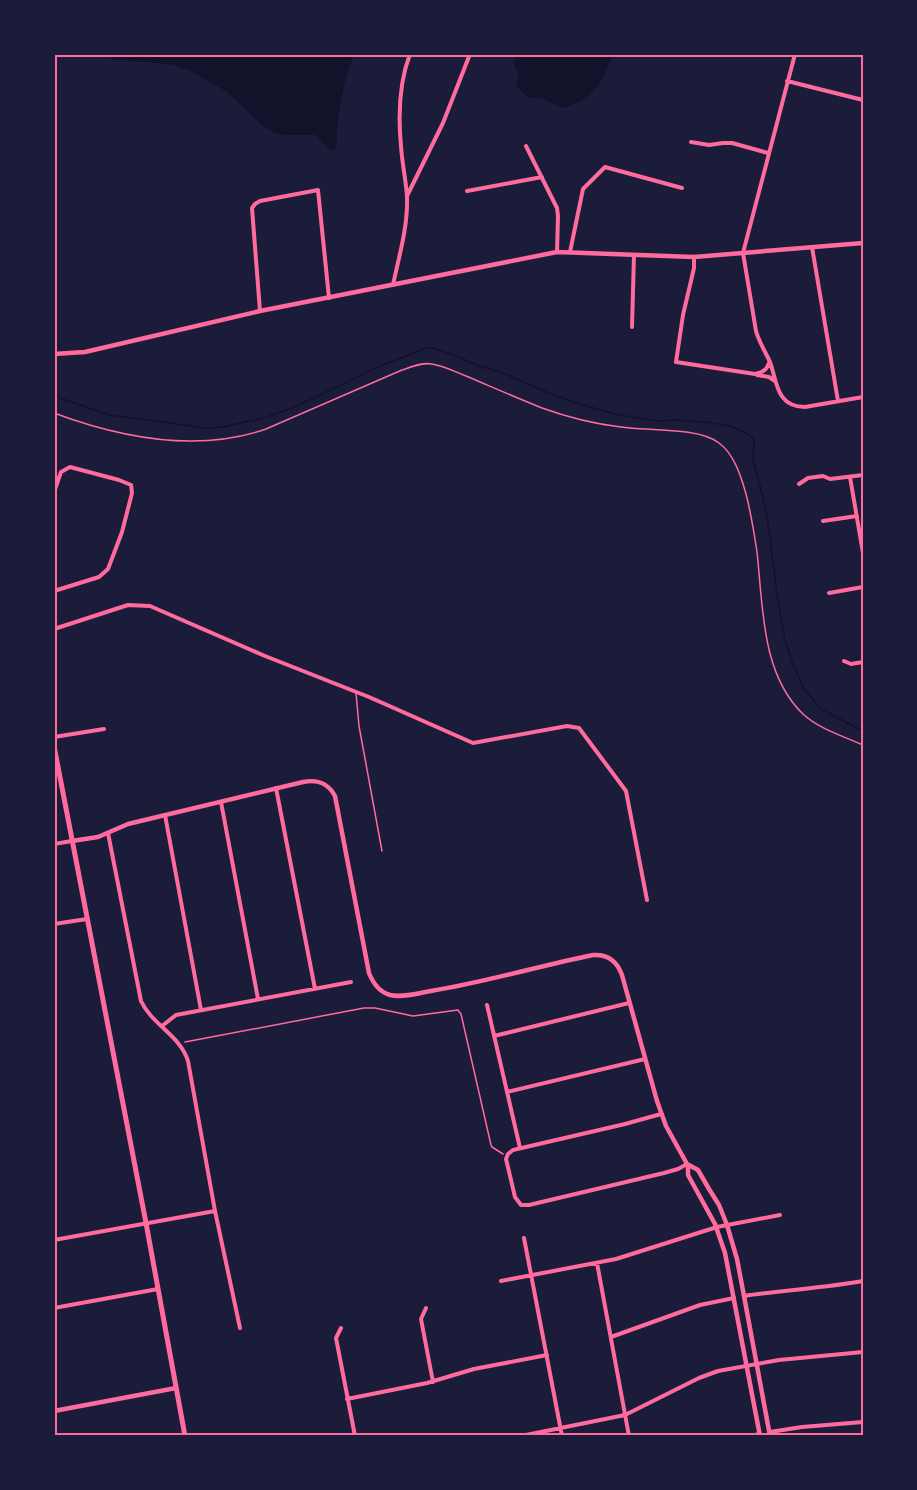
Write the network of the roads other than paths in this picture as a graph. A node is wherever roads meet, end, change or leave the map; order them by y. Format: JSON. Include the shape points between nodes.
{"nodes":[{"id":1,"x":410,"y":54,"type":"edge"},
{"id":2,"x":470,"y":54,"type":"edge"},
{"id":3,"x":795,"y":54,"type":"edge"},
{"id":4,"x":787,"y":81,"type":"junction"},
{"id":5,"x":863,"y":100,"type":"edge"},
{"id":6,"x":691,"y":142,"type":"dead end"},
{"id":7,"x":526,"y":146,"type":"dead end"},
{"id":8,"x":768,"y":153,"type":"junction"},
{"id":9,"x":542,"y":177,"type":"junction"},
{"id":10,"x":682,"y":189,"type":"dead end"},
{"id":11,"x":467,"y":191,"type":"dead end"},
{"id":12,"x":407,"y":197,"type":"junction"},
{"id":13,"x":862,"y":244,"type":"edge"},
{"id":14,"x":812,"y":247,"type":"junction"},
{"id":15,"x":557,"y":252,"type":"junction"},
{"id":16,"x":570,"y":252,"type":"junction"},
{"id":17,"x":743,"y":253,"type":"junction"},
{"id":18,"x":634,"y":255,"type":"junction"},
{"id":19,"x":694,"y":257,"type":"junction"},
{"id":20,"x":393,"y":285,"type":"junction"},
{"id":21,"x":329,"y":298,"type":"junction"},
{"id":22,"x":260,"y":311,"type":"junction"},
{"id":23,"x":632,"y":327,"type":"dead end"},
{"id":24,"x":54,"y":354,"type":"edge"},
{"id":25,"x":770,"y":362,"type":"junction"},
{"id":26,"x":750,"y":374,"type":"junction"},
{"id":27,"x":776,"y":382,"type":"junction"},
{"id":28,"x":863,"y":397,"type":"edge"},
{"id":29,"x":838,"y":401,"type":"junction"},
{"id":30,"x":863,"y":475,"type":"edge"},
{"id":31,"x":850,"y":477,"type":"junction"},
{"id":32,"x":799,"y":484,"type":"dead end"},
{"id":33,"x":54,"y":492,"type":"edge"},
{"id":34,"x":857,"y":516,"type":"junction"},
{"id":35,"x":823,"y":521,"type":"dead end"},
{"id":36,"x":863,"y":553,"type":"edge"},
{"id":37,"x":863,"y":587,"type":"edge"},
{"id":38,"x":54,"y":591,"type":"edge"},
{"id":39,"x":829,"y":592,"type":"dead end"},
{"id":40,"x":54,"y":629,"type":"edge"},
{"id":41,"x":844,"y":661,"type":"dead end"},
{"id":42,"x":863,"y":662,"type":"edge"},
{"id":43,"x":356,"y":692,"type":"junction"},
{"id":44,"x":104,"y":729,"type":"dead end"},
{"id":45,"x":54,"y":737,"type":"edge"},
{"id":46,"x":54,"y":746,"type":"edge"},
{"id":47,"x":276,"y":788,"type":"junction"},
{"id":48,"x":221,"y":802,"type":"junction"},
{"id":49,"x":165,"y":815,"type":"junction"},
{"id":50,"x":108,"y":832,"type":"junction"},
{"id":51,"x":72,"y":841,"type":"junction"},
{"id":52,"x":54,"y":844,"type":"edge"},
{"id":53,"x":382,"y":851,"type":"dead end"},
{"id":54,"x":647,"y":900,"type":"dead end"},
{"id":55,"x":87,"y":919,"type":"junction"},
{"id":56,"x":54,"y":924,"type":"edge"},
{"id":57,"x":351,"y":982,"type":"dead end"},
{"id":58,"x":315,"y":989,"type":"junction"},
{"id":59,"x":258,"y":999,"type":"junction"},
{"id":60,"x":629,"y":1003,"type":"junction"},
{"id":61,"x":487,"y":1005,"type":"dead end"},
{"id":62,"x":201,"y":1010,"type":"junction"},
{"id":63,"x":162,"y":1026,"type":"junction"},
{"id":64,"x":494,"y":1036,"type":"junction"},
{"id":65,"x":645,"y":1059,"type":"junction"},
{"id":66,"x":507,"y":1092,"type":"junction"},
{"id":67,"x":661,"y":1114,"type":"junction"},
{"id":68,"x":520,"y":1148,"type":"junction"},
{"id":69,"x":688,"y":1164,"type":"junction"},
{"id":70,"x":215,"y":1211,"type":"junction"},
{"id":71,"x":780,"y":1215,"type":"dead end"},
{"id":72,"x":146,"y":1223,"type":"junction"},
{"id":73,"x":727,"y":1225,"type":"junction"},
{"id":74,"x":717,"y":1227,"type":"junction"},
{"id":75,"x":524,"y":1238,"type":"dead end"},
{"id":76,"x":54,"y":1240,"type":"edge"},
{"id":77,"x":597,"y":1263,"type":"junction"},
{"id":78,"x":532,"y":1275,"type":"junction"},
{"id":79,"x":501,"y":1281,"type":"dead end"},
{"id":80,"x":863,"y":1281,"type":"edge"},
{"id":81,"x":158,"y":1289,"type":"junction"},
{"id":82,"x":744,"y":1296,"type":"junction"},
{"id":83,"x":734,"y":1298,"type":"junction"},
{"id":84,"x":54,"y":1308,"type":"edge"},
{"id":85,"x":426,"y":1308,"type":"dead end"},
{"id":86,"x":240,"y":1328,"type":"dead end"},
{"id":87,"x":341,"y":1328,"type":"dead end"},
{"id":88,"x":611,"y":1338,"type":"junction"},
{"id":89,"x":863,"y":1352,"type":"edge"},
{"id":90,"x":547,"y":1355,"type":"junction"},
{"id":91,"x":757,"y":1364,"type":"junction"},
{"id":92,"x":747,"y":1366,"type":"junction"},
{"id":93,"x":433,"y":1382,"type":"junction"},
{"id":94,"x":176,"y":1388,"type":"junction"},
{"id":95,"x":348,"y":1399,"type":"junction"},
{"id":96,"x":54,"y":1411,"type":"edge"},
{"id":97,"x":625,"y":1415,"type":"junction"},
{"id":98,"x":863,"y":1422,"type":"edge"},
{"id":99,"x":561,"y":1428,"type":"junction"},
{"id":100,"x":770,"y":1434,"type":"edge"},
{"id":101,"x":760,"y":1435,"type":"edge"},
{"id":102,"x":185,"y":1436,"type":"edge"},
{"id":103,"x":355,"y":1436,"type":"edge"},
{"id":104,"x":521,"y":1436,"type":"edge"},
{"id":105,"x":562,"y":1436,"type":"edge"},
{"id":106,"x":629,"y":1436,"type":"edge"},
{"id":107,"x":749,"y":1436,"type":"edge"}],
"edges":[{"from":1,"to":12,"type":"street","via":[[399,109]]},
{"from":2,"to":12,"type":"street","via":[[443,123]]},
{"from":3,"to":4,"type":"street"},
{"from":4,"to":5,"type":"street"},
{"from":4,"to":8,"type":"street"},
{"from":6,"to":8,"type":"street","via":[[727,143]]},
{"from":7,"to":9,"type":"street"},
{"from":8,"to":17,"type":"street"},
{"from":9,"to":11,"type":"street"},
{"from":9,"to":15,"type":"street","via":[[557,208]]},
{"from":10,"to":16,"type":"street","via":[[605,167],[583,189]]},
{"from":12,"to":20,"type":"street"},
{"from":13,"to":14,"type":"street"},
{"from":14,"to":17,"type":"street"},
{"from":14,"to":29,"type":"street"},
{"from":15,"to":16,"type":"street"},
{"from":15,"to":20,"type":"street"},
{"from":16,"to":18,"type":"street"},
{"from":17,"to":19,"type":"street"},
{"from":17,"to":25,"type":"street","via":[[757,336]]},
{"from":18,"to":19,"type":"street"},
{"from":18,"to":23,"type":"street"},
{"from":19,"to":26,"type":"street","via":[[676,362]]},
{"from":20,"to":21,"type":"street"},
{"from":21,"to":22,"type":"street"},
{"from":21,"to":22,"type":"street","via":[[318,190],[260,201],[252,208]]},
{"from":22,"to":24,"type":"street","via":[[85,352]]},
{"from":25,"to":26,"type":"street","via":[[762,372]]},
{"from":25,"to":27,"type":"street"},
{"from":26,"to":27,"type":"street"},
{"from":27,"to":29,"type":"street","via":[[784,400],[795,406]]},
{"from":28,"to":29,"type":"street"},
{"from":30,"to":31,"type":"street"},
{"from":31,"to":32,"type":"street","via":[[808,478]]},
{"from":31,"to":34,"type":"street"},
{"from":33,"to":38,"type":"street","via":[[61,472],[70,467],[131,485],[132,493],[108,569],[99,578]]},
{"from":34,"to":35,"type":"street"},
{"from":34,"to":36,"type":"street"},
{"from":37,"to":39,"type":"street"},
{"from":40,"to":43,"type":"street","via":[[128,605],[150,606]]},
{"from":41,"to":42,"type":"street"},
{"from":43,"to":53,"type":"lane"},
{"from":43,"to":54,"type":"street","via":[[473,743],[567,726],[579,728],[626,791]]},
{"from":44,"to":45,"type":"street"},
{"from":46,"to":51,"type":"main road"},
{"from":47,"to":48,"type":"street"},
{"from":47,"to":58,"type":"street"},
{"from":47,"to":60,"type":"street","via":[[317,780],[334,793],[369,973],[383,992],[401,996],[445,989],[597,954],[617,964]]},
{"from":48,"to":49,"type":"street"},
{"from":48,"to":59,"type":"street"},
{"from":49,"to":50,"type":"street"},
{"from":49,"to":62,"type":"street"},
{"from":50,"to":51,"type":"street"},
{"from":50,"to":63,"type":"street","via":[[139,997],[145,1010]]},
{"from":51,"to":52,"type":"street"},
{"from":51,"to":55,"type":"main road"},
{"from":55,"to":56,"type":"street"},
{"from":55,"to":72,"type":"main road"},
{"from":57,"to":58,"type":"street"},
{"from":58,"to":59,"type":"street"},
{"from":59,"to":62,"type":"street"},
{"from":60,"to":64,"type":"street"},
{"from":60,"to":65,"type":"street"},
{"from":61,"to":64,"type":"street"},
{"from":62,"to":63,"type":"street","via":[[176,1015]]},
{"from":63,"to":70,"type":"street","via":[[184,1050],[188,1061]]},
{"from":64,"to":66,"type":"street"},
{"from":65,"to":66,"type":"street"},
{"from":65,"to":67,"type":"street"},
{"from":66,"to":68,"type":"street"},
{"from":67,"to":68,"type":"street"},
{"from":67,"to":69,"type":"street"},
{"from":68,"to":69,"type":"street","via":[[511,1151],[506,1159],[515,1197],[526,1206],[650,1177]]},
{"from":69,"to":73,"type":"street","via":[[698,1170]]},
{"from":69,"to":74,"type":"street","via":[[688,1175]]},
{"from":70,"to":72,"type":"street"},
{"from":70,"to":86,"type":"street"},
{"from":71,"to":73,"type":"street"},
{"from":72,"to":76,"type":"street"},
{"from":72,"to":81,"type":"main road"},
{"from":73,"to":74,"type":"street"},
{"from":73,"to":82,"type":"street"},
{"from":74,"to":77,"type":"street"},
{"from":74,"to":83,"type":"street"},
{"from":75,"to":78,"type":"street"},
{"from":77,"to":78,"type":"street"},
{"from":77,"to":88,"type":"street"},
{"from":78,"to":79,"type":"street"},
{"from":78,"to":90,"type":"street"},
{"from":80,"to":82,"type":"street"},
{"from":81,"to":84,"type":"street"},
{"from":81,"to":94,"type":"main road"},
{"from":82,"to":91,"type":"street"},
{"from":83,"to":88,"type":"street","via":[[700,1305]]},
{"from":83,"to":92,"type":"street"},
{"from":85,"to":93,"type":"street","via":[[421,1319]]},
{"from":87,"to":95,"type":"street","via":[[336,1338]]},
{"from":88,"to":97,"type":"street"},
{"from":89,"to":91,"type":"street"},
{"from":90,"to":93,"type":"street","via":[[474,1369]]},
{"from":90,"to":99,"type":"street"},
{"from":91,"to":92,"type":"street"},
{"from":91,"to":100,"type":"street"},
{"from":92,"to":97,"type":"street","via":[[705,1376]]},
{"from":92,"to":101,"type":"street"},
{"from":93,"to":95,"type":"street"},
{"from":94,"to":96,"type":"street"},
{"from":94,"to":102,"type":"main road"},
{"from":95,"to":103,"type":"street"},
{"from":97,"to":99,"type":"street"},
{"from":97,"to":106,"type":"street"},
{"from":98,"to":100,"type":"street"},
{"from":99,"to":104,"type":"street"},
{"from":99,"to":105,"type":"street"},
{"from":101,"to":107,"type":"street"}]}
